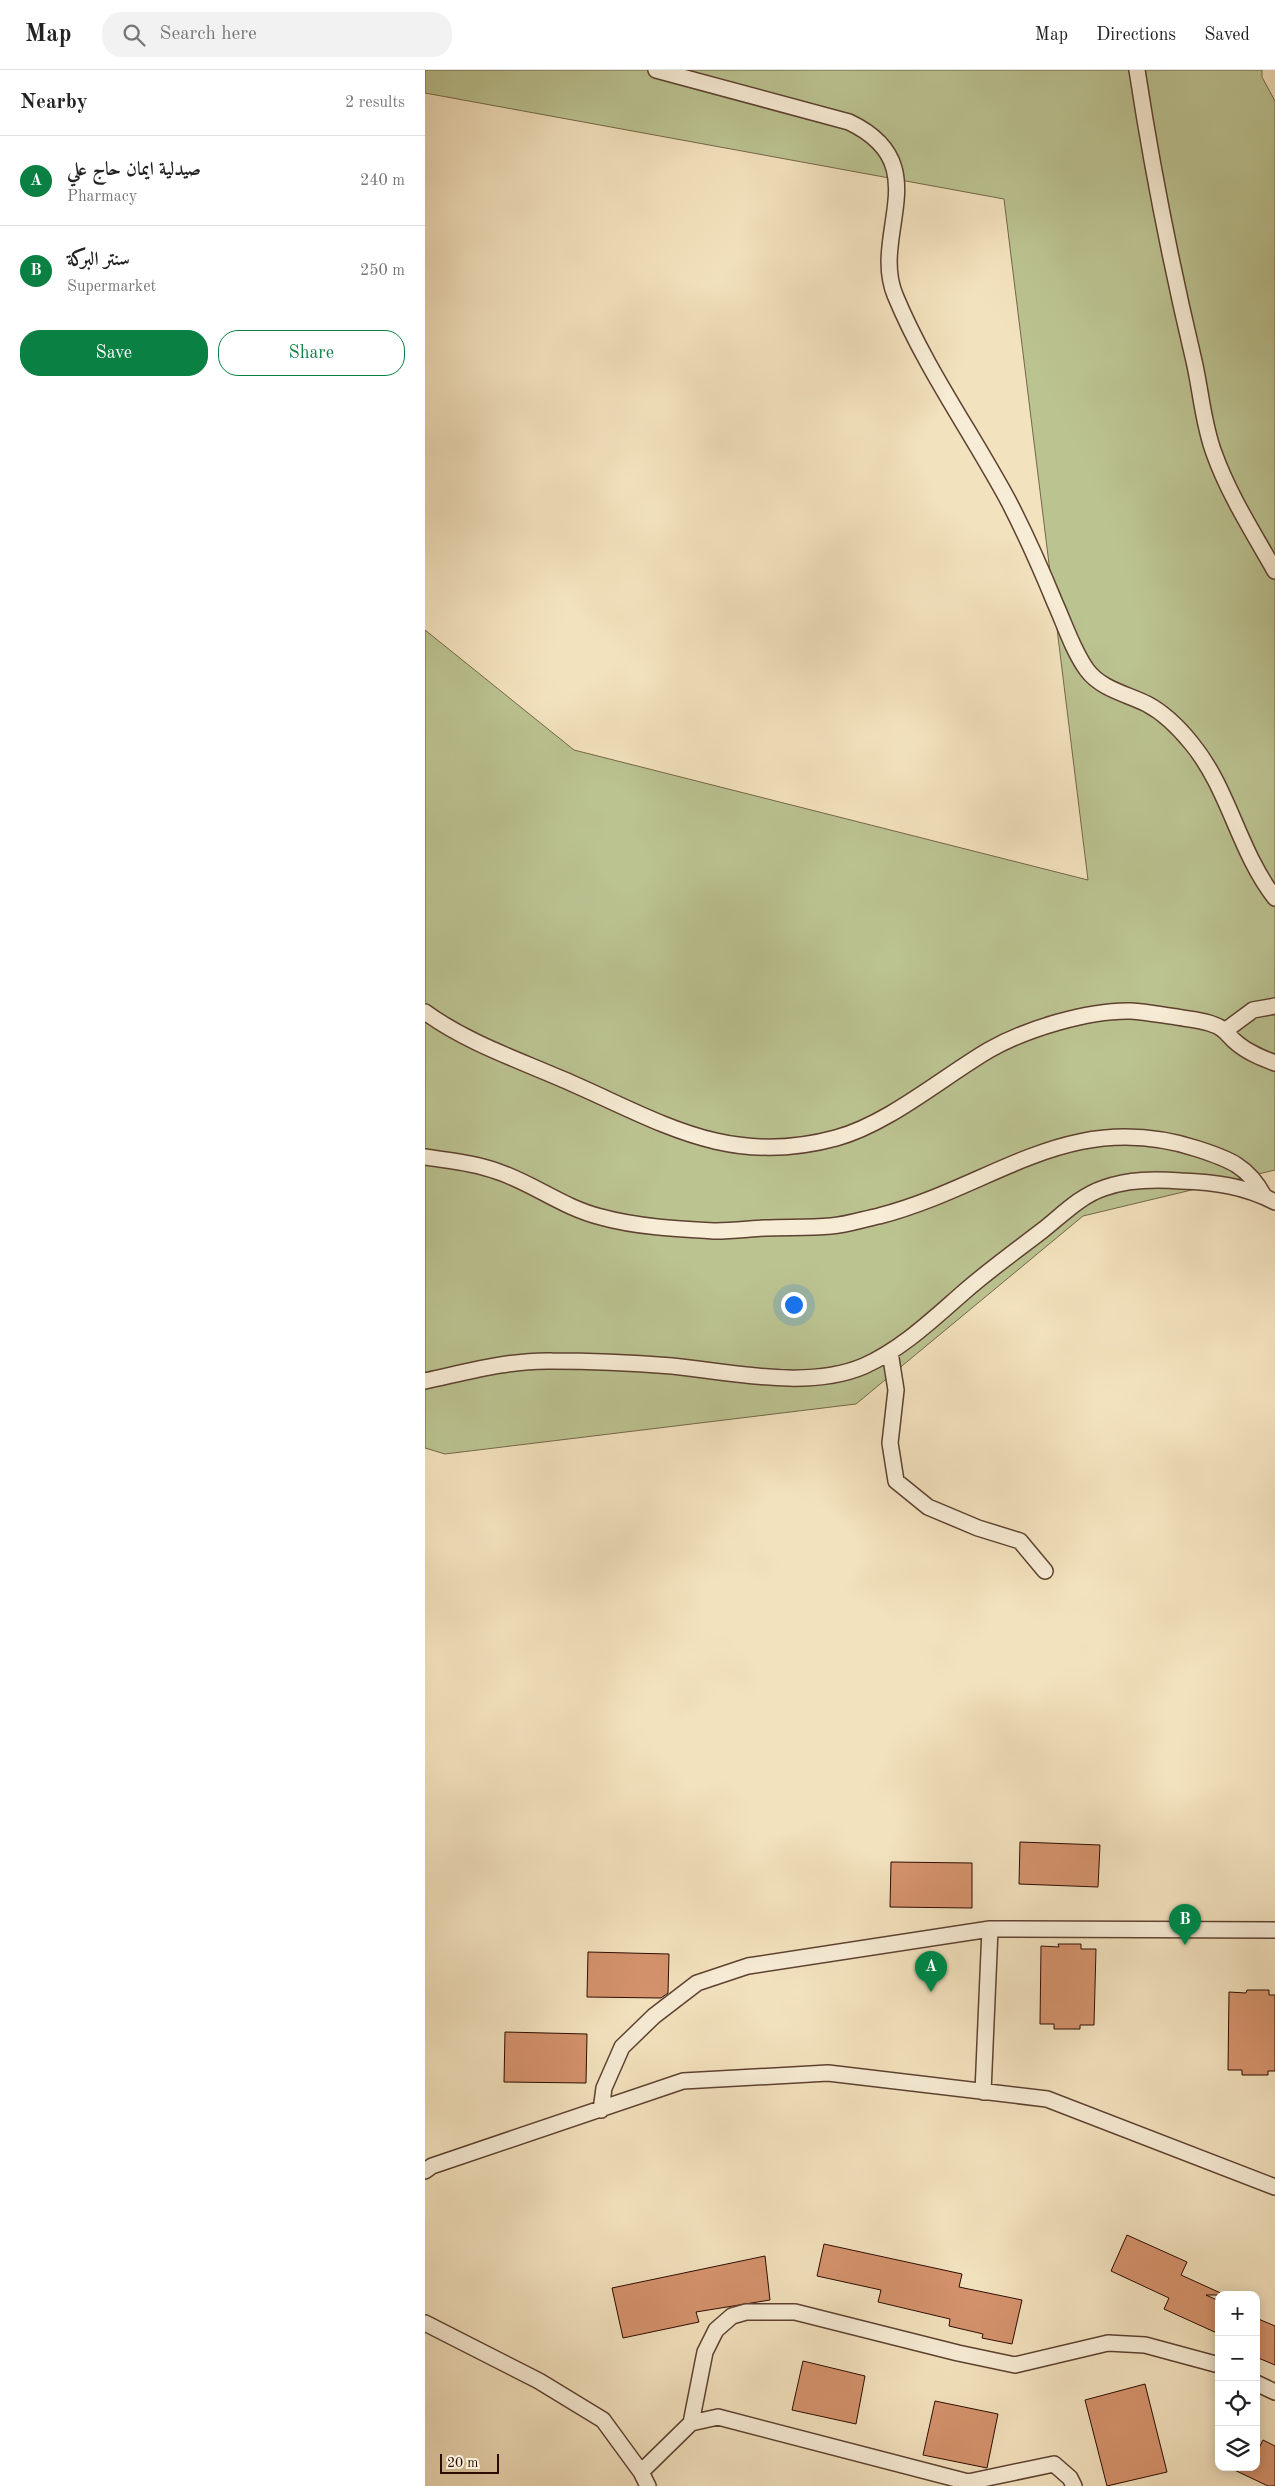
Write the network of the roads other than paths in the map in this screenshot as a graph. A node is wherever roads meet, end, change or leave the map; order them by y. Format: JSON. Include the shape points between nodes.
{"nodes":[{"id":1,"x":656,"y":70,"type":"edge"},
{"id":2,"x":1137,"y":70,"type":"edge"},
{"id":3,"x":1275,"y":571,"type":"edge"},
{"id":4,"x":1275,"y":898,"type":"edge"},
{"id":5,"x":1275,"y":1006,"type":"edge"},
{"id":6,"x":425,"y":1012,"type":"edge"},
{"id":7,"x":1226,"y":1030,"type":"junction"},
{"id":8,"x":1275,"y":1063,"type":"edge"},
{"id":9,"x":425,"y":1157,"type":"edge"},
{"id":10,"x":1271,"y":1197,"type":"edge"},
{"id":11,"x":890,"y":1352,"type":"junction"},
{"id":12,"x":425,"y":1381,"type":"edge"},
{"id":13,"x":1045,"y":1571,"type":"dead end"},
{"id":14,"x":990,"y":1929,"type":"junction"},
{"id":15,"x":1275,"y":1930,"type":"edge"},
{"id":16,"x":983,"y":2092,"type":"junction"},
{"id":17,"x":601,"y":2110,"type":"junction"},
{"id":18,"x":425,"y":2171,"type":"edge"},
{"id":19,"x":1275,"y":2187,"type":"edge"},
{"id":20,"x":425,"y":2323,"type":"edge"},
{"id":21,"x":1215,"y":2364,"type":"edge"},
{"id":22,"x":1260,"y":2385,"type":"edge"},
{"id":23,"x":1275,"y":2392,"type":"edge"},
{"id":24,"x":691,"y":2424,"type":"junction"},
{"id":25,"x":641,"y":2472,"type":"junction"},
{"id":26,"x":648,"y":2486,"type":"edge"},
{"id":27,"x":1074,"y":2486,"type":"edge"}],
"edges":[{"from":1,"to":4,"type":"street","via":[[849,122],[877,140],[894,170],[897,191],[890,258],[894,293],[948,398],[1008,501],[1087,671],[1110,689],[1162,714],[1193,745],[1262,882]]},
{"from":2,"to":3,"type":"street","via":[[1205,425],[1230,491]]},
{"from":5,"to":7,"type":"street","via":[[1253,1010]]},
{"from":6,"to":7,"type":"street","via":[[466,1037],[681,1132],[715,1142],[782,1147],[838,1138],[866,1126],[989,1050],[1022,1034],[1072,1020],[1130,1011],[1208,1022]]},
{"from":7,"to":8,"type":"street","via":[[1237,1044]]},
{"from":9,"to":10,"type":"street","via":[[500,1172],[601,1217],[718,1231],[833,1226],[880,1215],[916,1204],[1036,1153],[1111,1137],[1147,1136],[1211,1153],[1240,1165]]},
{"from":10,"to":11,"type":"street","via":[[1230,1185],[1187,1181],[1146,1180],[1103,1188],[1071,1207],[971,1286],[934,1320]]},
{"from":11,"to":12,"type":"street","via":[[866,1365],[834,1375],[748,1375],[670,1366],[551,1360],[517,1362]]},
{"from":11,"to":13,"type":"street","via":[[896,1390],[890,1444],[896,1481],[928,1507],[977,1528],[1020,1541]]},
{"from":14,"to":15,"type":"street"},
{"from":14,"to":16,"type":"street"},
{"from":14,"to":17,"type":"street","via":[[748,1966],[697,1983],[654,2016],[622,2047],[604,2088]]},
{"from":16,"to":17,"type":"street","via":[[828,2073],[683,2080]]},
{"from":16,"to":19,"type":"street","via":[[1047,2100]]},
{"from":17,"to":18,"type":"street"},
{"from":20,"to":25,"type":"street","via":[[539,2381],[603,2420]]},
{"from":21,"to":24,"type":"street","via":[[1145,2345],[1108,2343],[1015,2365],[795,2312],[746,2312],[733,2316],[712,2337],[705,2352]]},
{"from":22,"to":23,"type":"street"},
{"from":24,"to":25,"type":"street"},
{"from":24,"to":27,"type":"street","via":[[718,2417],[968,2482],[1054,2464]]},
{"from":25,"to":26,"type":"street"}]}
